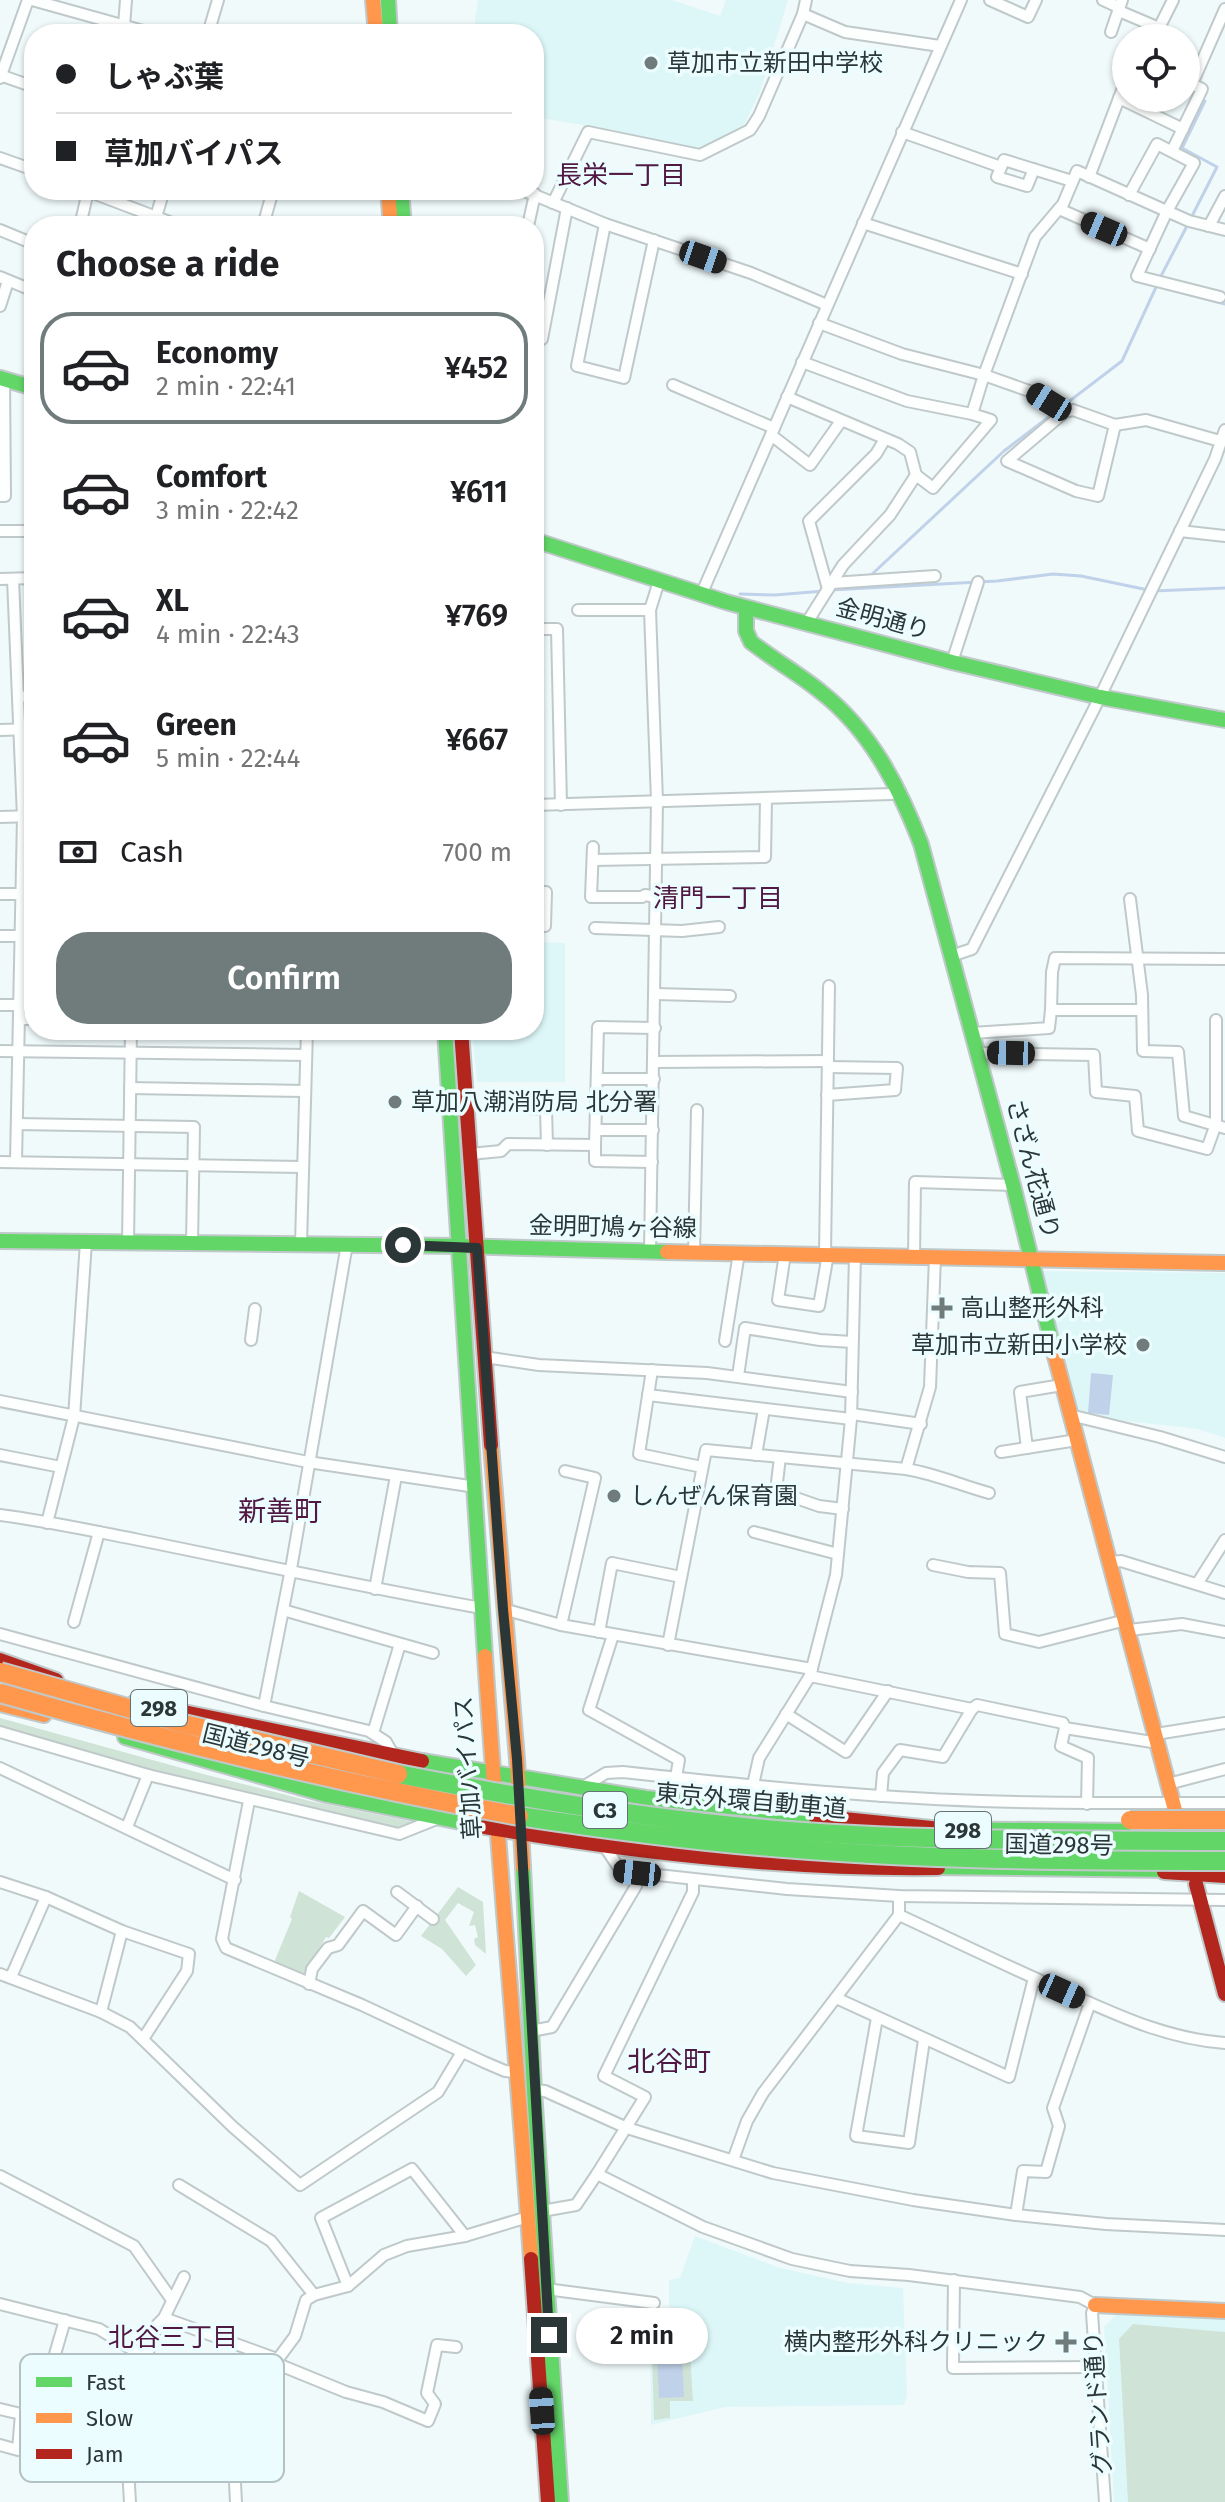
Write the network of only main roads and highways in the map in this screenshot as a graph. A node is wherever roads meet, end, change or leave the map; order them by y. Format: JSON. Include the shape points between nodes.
{"nodes":[{"id":1,"x":373,"y":0,"type":"edge"},
{"id":2,"x":388,"y":0,"type":"edge"},
{"id":3,"x":375,"y":24,"type":"edge"},
{"id":4,"x":389,"y":24,"type":"edge"},
{"id":5,"x":2,"y":378,"type":"edge"},
{"id":6,"x":24,"y":385,"type":"edge"},
{"id":7,"x":544,"y":543,"type":"edge"},
{"id":8,"x":746,"y":608,"type":"junction"},
{"id":9,"x":1225,"y":720,"type":"edge"},
{"id":10,"x":446,"y":1040,"type":"edge"},
{"id":11,"x":462,"y":1040,"type":"edge"},
{"id":12,"x":0,"y":1241,"type":"edge"},
{"id":13,"x":468,"y":1247,"type":"junction"},
{"id":14,"x":1031,"y":1260,"type":"junction"},
{"id":15,"x":1225,"y":1263,"type":"edge"},
{"id":16,"x":0,"y":1662,"type":"edge"},
{"id":17,"x":0,"y":1672,"type":"edge"},
{"id":18,"x":0,"y":1693,"type":"edge"},
{"id":19,"x":0,"y":1703,"type":"edge"},
{"id":20,"x":125,"y":1737,"type":"junction"},
{"id":21,"x":493,"y":1774,"type":"junction"},
{"id":22,"x":518,"y":1778,"type":"junction"},
{"id":23,"x":606,"y":1801,"type":"dead end"},
{"id":24,"x":409,"y":1805,"type":"dead end"},
{"id":25,"x":1175,"y":1808,"type":"road end"},
{"id":26,"x":1225,"y":1820,"type":"edge"},
{"id":27,"x":941,"y":1829,"type":"junction"},
{"id":28,"x":496,"y":1831,"type":"junction"},
{"id":29,"x":1011,"y":1831,"type":"junction"},
{"id":30,"x":1225,"y":1832,"type":"edge"},
{"id":31,"x":521,"y":1835,"type":"junction"},
{"id":32,"x":1225,"y":1841,"type":"edge"},
{"id":33,"x":1225,"y":1861,"type":"edge"},
{"id":34,"x":1225,"y":1869,"type":"edge"},
{"id":35,"x":1141,"y":1870,"type":"junction"},
{"id":36,"x":1225,"y":1876,"type":"edge"},
{"id":37,"x":1198,"y":1892,"type":"road end"},
{"id":38,"x":1225,"y":1994,"type":"edge"},
{"id":39,"x":535,"y":2214,"type":"junction"},
{"id":40,"x":1095,"y":2305,"type":"road end"},
{"id":41,"x":1225,"y":2311,"type":"edge"},
{"id":42,"x":548,"y":2502,"type":"edge"},
{"id":43,"x":561,"y":2502,"type":"edge"}],
"edges":[{"from":1,"to":3,"type":"main road"},
{"from":2,"to":4,"type":"main road"},
{"from":5,"to":6,"type":"main road"},
{"from":7,"to":8,"type":"main road","name":"金明通り"},
{"from":8,"to":9,"type":"main road","name":"金明通り","via":[[1100,697]]},
{"from":8,"to":14,"type":"main road","name":"さざん花通り","via":[[751,642],[837,705],[900,791],[921,844]]},
{"from":10,"to":13,"type":"main road","name":"草加バイパス"},
{"from":11,"to":13,"type":"main road","name":"草加バイパス","via":[[470,1154]]},
{"from":12,"to":13,"type":"main road","name":"金明町鳩ヶ谷線"},
{"from":13,"to":14,"type":"main road","name":"金明町鳩ヶ谷線"},
{"from":13,"to":21,"type":"main road","name":"草加バイパス"},
{"from":13,"to":22,"type":"main road","name":"草加バイパス","via":[[484,1357]]},
{"from":14,"to":15,"type":"main road","name":"金明町鳩ヶ谷線"},
{"from":14,"to":25,"type":"main road","name":"さざん花通り"},
{"from":16,"to":21,"type":"main road","name":"国道298号","number":"298","via":[[135,1702],[394,1760]]},
{"from":17,"to":32,"type":"main road","name":"東京外環自動車道","number":"C3","bridge":true,"via":[[307,1755],[617,1812],[839,1834]]},
{"from":18,"to":33,"type":"main road","name":"東京外環自動車道","number":"C3","bridge":true,"via":[[175,1743],[336,1781],[608,1830],[845,1853]]},
{"from":19,"to":20,"type":"main road","name":"国道298号","number":"298"},
{"from":20,"to":24,"type":"main road","name":"国道298号","number":"298"},
{"from":20,"to":28,"type":"main road","number":"298","via":[[299,1790]]},
{"from":21,"to":22,"type":"main road","name":"国道298号"},
{"from":21,"to":28,"type":"main road","name":"草加バイパス"},
{"from":22,"to":27,"type":"main road","name":"国道298号","via":[[686,1803]]},
{"from":22,"to":31,"type":"main road","name":"草加バイパス"},
{"from":23,"to":27,"type":"main road","name":"国道298号","number":"298"},
{"from":26,"to":29,"type":"main road","bridge":true,"via":[[1130,1820]]},
{"from":27,"to":29,"type":"main road","name":"国道298号","number":"298"},
{"from":28,"to":31,"type":"main road","number":"298"},
{"from":28,"to":39,"type":"main road","name":"草加バイパス"},
{"from":29,"to":30,"type":"main road","name":"国道298号","number":"298"},
{"from":31,"to":35,"type":"main road","name":"国道298号","number":"298","via":[[786,1865]]},
{"from":31,"to":39,"type":"main road","name":"草加バイパス"},
{"from":34,"to":35,"type":"main road","name":"国道298号","number":"298"},
{"from":35,"to":36,"type":"main road"},
{"from":37,"to":38,"type":"main road"},
{"from":39,"to":42,"type":"main road","name":"草加バイパス"},
{"from":39,"to":43,"type":"main road","name":"草加バイパス","via":[[546,2289]]},
{"from":40,"to":41,"type":"main road"}]}
